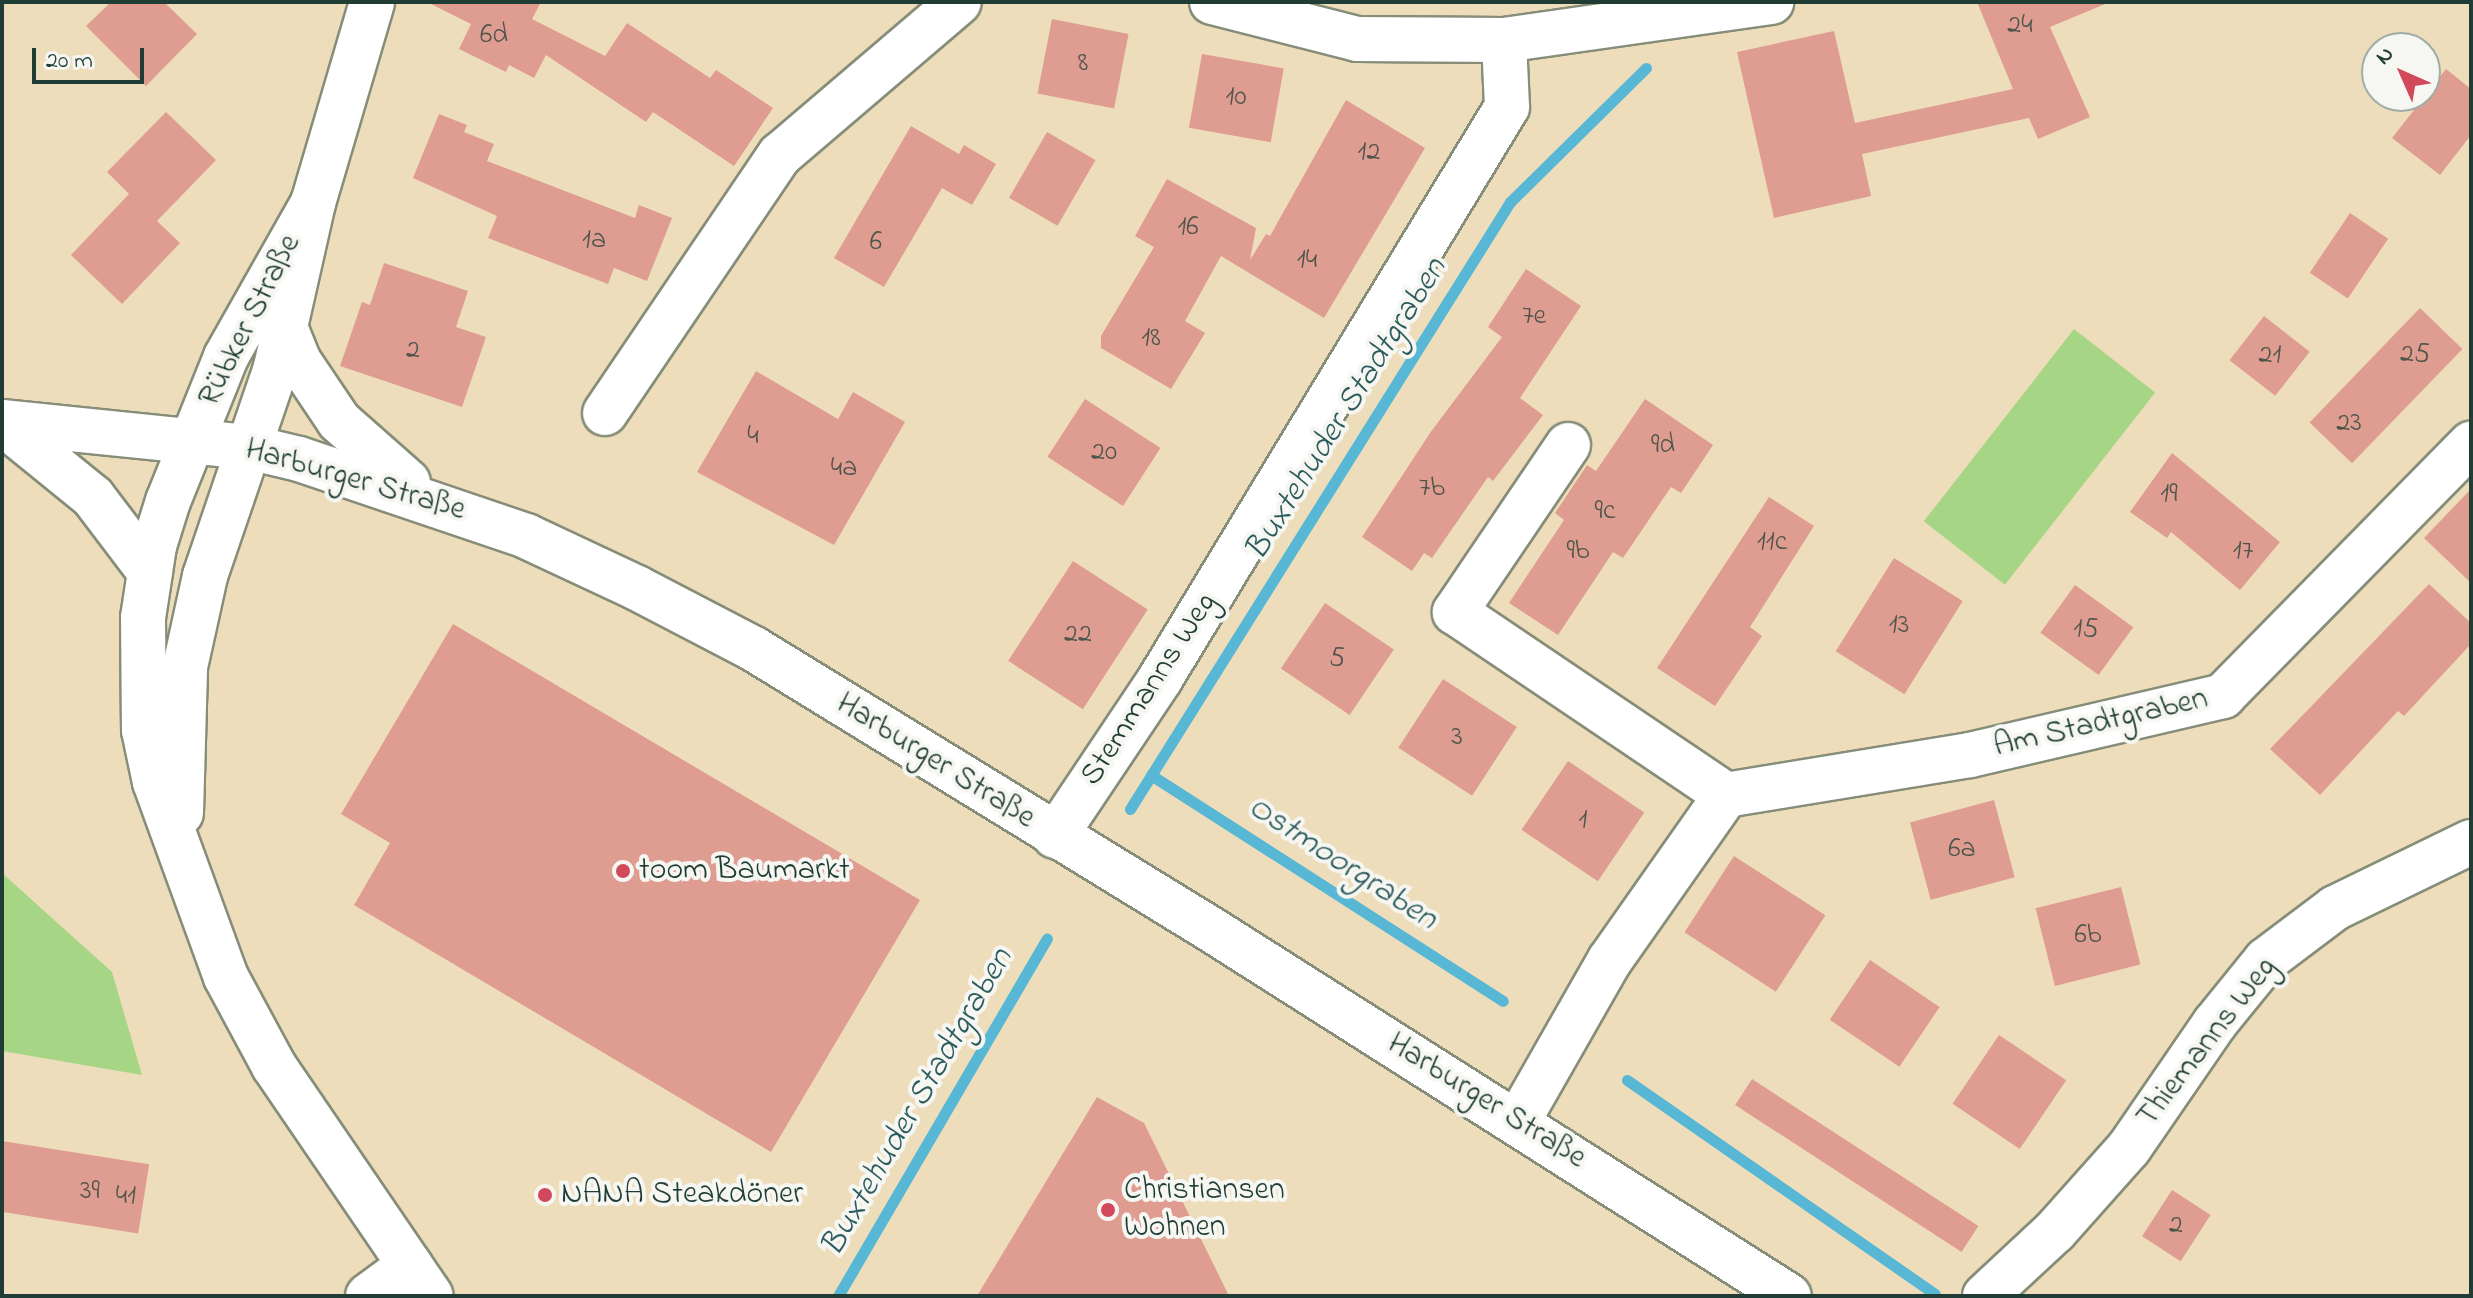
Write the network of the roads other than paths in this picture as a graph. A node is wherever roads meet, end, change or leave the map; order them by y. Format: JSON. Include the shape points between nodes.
{"nodes":[{"id":1,"x":372,"y":2,"type":"edge"},
{"id":2,"x":959,"y":2,"type":"edge"},
{"id":3,"x":1212,"y":2,"type":"edge"},
{"id":4,"x":1771,"y":2,"type":"edge"},
{"id":5,"x":1504,"y":40,"type":"junction"},
{"id":6,"x":313,"y":203,"type":"junction"},
{"id":7,"x":285,"y":327,"type":"junction"},
{"id":8,"x":605,"y":413,"type":"dead end"},
{"id":9,"x":2,"y":423,"type":"edge"},
{"id":10,"x":192,"y":441,"type":"junction"},
{"id":11,"x":2471,"y":444,"type":"edge"},
{"id":12,"x":1568,"y":445,"type":"dead end"},
{"id":13,"x":249,"y":447,"type":"junction"},
{"id":14,"x":429,"y":499,"type":"junction"},
{"id":15,"x":150,"y":572,"type":"junction"},
{"id":16,"x":1726,"y":795,"type":"junction"},
{"id":17,"x":1055,"y":836,"type":"junction"},
{"id":18,"x":2471,"y":842,"type":"edge"},
{"id":19,"x":184,"y":863,"type":"junction"},
{"id":20,"x":1518,"y":1121,"type":"junction"},
{"id":21,"x":421,"y":1281,"type":"edge"},
{"id":22,"x":368,"y":1296,"type":"edge"},
{"id":23,"x":1789,"y":1296,"type":"edge"},
{"id":24,"x":1985,"y":1296,"type":"edge"}],
"edges":[{"from":1,"to":6,"type":"street","name":"Rübker Straße"},
{"from":2,"to":8,"type":"street","via":[[780,155]]},
{"from":3,"to":5,"type":"street","via":[[1357,39]]},
{"from":4,"to":5,"type":"street"},
{"from":5,"to":17,"type":"street","name":"Stemmanns Weg","via":[[1507,107],[1160,679]]},
{"from":6,"to":7,"type":"street","name":"Rübker Straße"},
{"from":6,"to":10,"type":"street","name":"Rübker Straße","via":[[226,357]]},
{"from":7,"to":13,"type":"street","name":"Rübker Straße"},
{"from":7,"to":14,"type":"street","via":[[298,360],[339,421]]},
{"from":9,"to":10,"type":"street","name":"Harburger Straße"},
{"from":9,"to":15,"type":"street","via":[[93,497]]},
{"from":10,"to":13,"type":"street","name":"Harburger Straße"},
{"from":10,"to":15,"type":"street","name":"Rübker Straße","via":[[168,501]]},
{"from":11,"to":16,"type":"street","name":"Am Stadtgraben","via":[[2223,696],[1970,755]]},
{"from":12,"to":16,"type":"street","via":[[1455,612]]},
{"from":13,"to":14,"type":"street","name":"Harburger Straße"},
{"from":13,"to":19,"type":"street","name":"Rübker Straße","via":[[205,576],[185,667],[179,783]]},
{"from":14,"to":17,"type":"street","name":"Harburger Straße","via":[[540,542],[754,649]]},
{"from":15,"to":19,"type":"street","name":"Rübker Straße","via":[[143,618],[144,730],[155,782]]},
{"from":16,"to":20,"type":"street","via":[[1610,960]]},
{"from":17,"to":20,"type":"street","name":"Harburger Straße"},
{"from":18,"to":24,"type":"street","name":"Thiemanns Weg","via":[[2335,908],[2266,960],[2215,1023],[2129,1148],[2055,1231]]},
{"from":19,"to":21,"type":"street","name":"Rübker Straße","via":[[226,977],[274,1066]]},
{"from":20,"to":23,"type":"street","name":"Harburger Straße"},
{"from":21,"to":22,"type":"street"}]}
